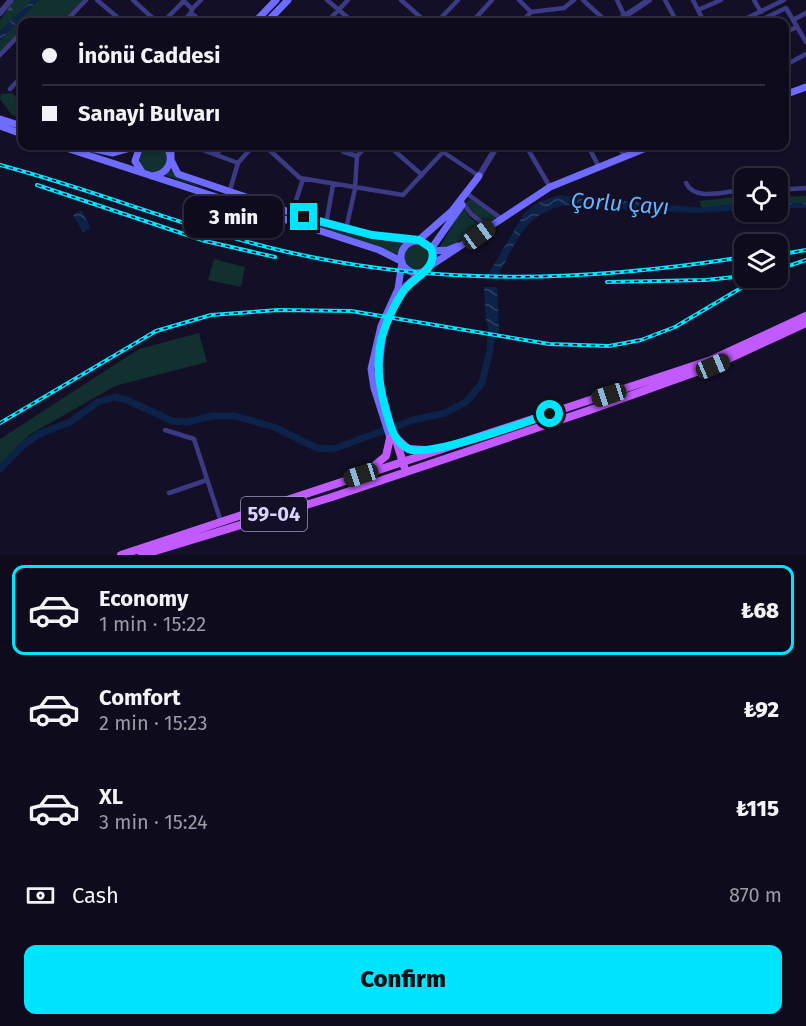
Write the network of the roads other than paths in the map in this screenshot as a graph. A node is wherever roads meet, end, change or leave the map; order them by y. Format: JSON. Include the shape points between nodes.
{"nodes":[{"id":1,"x":11,"y":0,"type":"edge"},
{"id":2,"x":86,"y":0,"type":"edge"},
{"id":3,"x":97,"y":0,"type":"edge"},
{"id":4,"x":133,"y":0,"type":"edge"},
{"id":5,"x":184,"y":0,"type":"edge"},
{"id":6,"x":201,"y":0,"type":"edge"},
{"id":7,"x":276,"y":0,"type":"edge"},
{"id":8,"x":288,"y":0,"type":"edge"},
{"id":9,"x":327,"y":0,"type":"edge"},
{"id":10,"x":348,"y":0,"type":"edge"},
{"id":11,"x":401,"y":0,"type":"edge"},
{"id":12,"x":458,"y":0,"type":"edge"},
{"id":13,"x":492,"y":0,"type":"edge"},
{"id":14,"x":519,"y":0,"type":"edge"},
{"id":15,"x":583,"y":0,"type":"edge"},
{"id":16,"x":617,"y":0,"type":"edge"},
{"id":17,"x":650,"y":0,"type":"edge"},
{"id":18,"x":664,"y":0,"type":"edge"},
{"id":19,"x":693,"y":0,"type":"edge"},
{"id":20,"x":722,"y":0,"type":"edge"},
{"id":21,"x":754,"y":0,"type":"edge"},
{"id":22,"x":783,"y":0,"type":"edge"},
{"id":23,"x":573,"y":1,"type":"edge"},
{"id":24,"x":786,"y":8,"type":"junction"},
{"id":25,"x":339,"y":10,"type":"junction"},
{"id":26,"x":698,"y":10,"type":"junction"},
{"id":27,"x":192,"y":11,"type":"junction"},
{"id":28,"x":531,"y":12,"type":"junction"},
{"id":29,"x":761,"y":12,"type":"junction"},
{"id":30,"x":0,"y":13,"type":"edge"},
{"id":31,"x":806,"y":13,"type":"edge"},
{"id":32,"x":69,"y":18,"type":"edge"},
{"id":33,"x":118,"y":18,"type":"edge"},
{"id":34,"x":153,"y":18,"type":"edge"},
{"id":35,"x":167,"y":18,"type":"edge"},
{"id":36,"x":186,"y":18,"type":"edge"},
{"id":37,"x":198,"y":18,"type":"edge"},
{"id":38,"x":259,"y":18,"type":"edge"},
{"id":39,"x":271,"y":18,"type":"edge"},
{"id":40,"x":331,"y":18,"type":"edge"},
{"id":41,"x":348,"y":18,"type":"edge"},
{"id":42,"x":421,"y":18,"type":"edge"},
{"id":43,"x":441,"y":18,"type":"edge"},
{"id":44,"x":476,"y":18,"type":"edge"},
{"id":45,"x":526,"y":18,"type":"edge"},
{"id":46,"x":603,"y":18,"type":"edge"},
{"id":47,"x":622,"y":18,"type":"edge"},
{"id":48,"x":625,"y":18,"type":"edge"},
{"id":49,"x":675,"y":18,"type":"edge"},
{"id":50,"x":702,"y":18,"type":"edge"},
{"id":51,"x":748,"y":18,"type":"edge"},
{"id":52,"x":765,"y":18,"type":"edge"},
{"id":53,"x":793,"y":20,"type":"junction"},
{"id":54,"x":797,"y":27,"type":"junction"},
{"id":55,"x":789,"y":31,"type":"edge"},
{"id":56,"x":18,"y":36,"type":"edge"},
{"id":57,"x":806,"y":42,"type":"edge"},
{"id":58,"x":806,"y":54,"type":"edge"},
{"id":59,"x":0,"y":55,"type":"edge"},
{"id":60,"x":789,"y":63,"type":"edge"},
{"id":61,"x":18,"y":80,"type":"edge"},
{"id":62,"x":806,"y":87,"type":"edge"},
{"id":63,"x":10,"y":89,"type":"dead end"},
{"id":64,"x":789,"y":93,"type":"edge"},
{"id":65,"x":0,"y":119,"type":"edge"},
{"id":66,"x":18,"y":125,"type":"edge"},
{"id":67,"x":0,"y":126,"type":"edge"},
{"id":68,"x":18,"y":133,"type":"edge"},
{"id":69,"x":72,"y":150,"type":"edge"},
{"id":70,"x":99,"y":150,"type":"edge"},
{"id":71,"x":124,"y":150,"type":"edge"},
{"id":72,"x":138,"y":150,"type":"edge"},
{"id":73,"x":167,"y":150,"type":"edge"},
{"id":74,"x":171,"y":150,"type":"edge"},
{"id":75,"x":210,"y":150,"type":"edge"},
{"id":76,"x":220,"y":150,"type":"edge"},
{"id":77,"x":249,"y":150,"type":"edge"},
{"id":78,"x":270,"y":150,"type":"edge"},
{"id":79,"x":341,"y":150,"type":"edge"},
{"id":80,"x":363,"y":150,"type":"edge"},
{"id":81,"x":394,"y":150,"type":"edge"},
{"id":82,"x":495,"y":150,"type":"edge"},
{"id":83,"x":530,"y":150,"type":"edge"},
{"id":84,"x":590,"y":150,"type":"edge"},
{"id":85,"x":621,"y":150,"type":"edge"},
{"id":86,"x":640,"y":150,"type":"edge"},
{"id":87,"x":443,"y":152,"type":"joint"},
{"id":88,"x":217,"y":153,"type":"junction"},
{"id":89,"x":357,"y":156,"type":"junction"},
{"id":90,"x":624,"y":156,"type":"junction"},
{"id":91,"x":171,"y":160,"type":"junction"},
{"id":92,"x":238,"y":163,"type":"junction"},
{"id":93,"x":599,"y":167,"type":"junction"},
{"id":94,"x":147,"y":175,"type":"junction"},
{"id":95,"x":422,"y":175,"type":"junction"},
{"id":96,"x":479,"y":176,"type":"junction"},
{"id":97,"x":303,"y":179,"type":"junction"},
{"id":98,"x":686,"y":183,"type":"dead end"},
{"id":99,"x":333,"y":185,"type":"junction"},
{"id":100,"x":550,"y":187,"type":"junction"},
{"id":101,"x":806,"y":188,"type":"edge"},
{"id":102,"x":355,"y":189,"type":"junction"},
{"id":103,"x":788,"y":189,"type":"edge"},
{"id":104,"x":734,"y":191,"type":"edge"},
{"id":105,"x":229,"y":193,"type":"junction"},
{"id":106,"x":469,"y":195,"type":"junction"},
{"id":107,"x":463,"y":203,"type":"junction"},
{"id":108,"x":292,"y":213,"type":"junction"},
{"id":109,"x":502,"y":219,"type":"junction"},
{"id":110,"x":326,"y":224,"type":"junction"},
{"id":111,"x":489,"y":228,"type":"junction"},
{"id":112,"x":346,"y":229,"type":"junction"},
{"id":113,"x":479,"y":235,"type":"junction"},
{"id":114,"x":416,"y":241,"type":"junction"},
{"id":115,"x":432,"y":250,"type":"junction"},
{"id":116,"x":402,"y":261,"type":"junction"},
{"id":117,"x":430,"y":266,"type":"junction"},
{"id":118,"x":422,"y":272,"type":"junction"},
{"id":119,"x":806,"y":316,"type":"edge"},
{"id":120,"x":806,"y":323,"type":"edge"},
{"id":121,"x":385,"y":415,"type":"junction"},
{"id":122,"x":165,"y":430,"type":"dead end"},
{"id":123,"x":392,"y":437,"type":"junction"},
{"id":124,"x":444,"y":448,"type":"junction"},
{"id":125,"x":400,"y":462,"type":"junction"},
{"id":126,"x":404,"y":473,"type":"junction"},
{"id":127,"x":361,"y":475,"type":"junction"},
{"id":128,"x":207,"y":480,"type":"junction"},
{"id":129,"x":169,"y":493,"type":"dead end"},
{"id":130,"x":221,"y":522,"type":"junction"},
{"id":131,"x":121,"y":555,"type":"edge"},
{"id":132,"x":142,"y":555,"type":"edge"}],
"edges":[{"from":1,"to":30,"type":"street"},
{"from":2,"to":32,"type":"street"},
{"from":3,"to":33,"type":"street"},
{"from":4,"to":34,"type":"street"},
{"from":5,"to":27,"type":"street"},
{"from":5,"to":35,"type":"street"},
{"from":6,"to":27,"type":"street"},
{"from":7,"to":38,"type":"main road"},
{"from":8,"to":39,"type":"main road"},
{"from":9,"to":25,"type":"street"},
{"from":10,"to":25,"type":"street"},
{"from":11,"to":42,"type":"street"},
{"from":12,"to":43,"type":"street"},
{"from":13,"to":44,"type":"street"},
{"from":14,"to":28,"type":"street"},
{"from":15,"to":46,"type":"street"},
{"from":16,"to":47,"type":"street"},
{"from":17,"to":48,"type":"street"},
{"from":18,"to":49,"type":"street"},
{"from":19,"to":26,"type":"street"},
{"from":20,"to":26,"type":"street"},
{"from":21,"to":29,"type":"street"},
{"from":22,"to":24,"type":"street"},
{"from":22,"to":29,"type":"street"},
{"from":23,"to":28,"type":"street","via":[[564,8]]},
{"from":24,"to":52,"type":"street"},
{"from":24,"to":53,"type":"street"},
{"from":25,"to":40,"type":"street"},
{"from":25,"to":41,"type":"street"},
{"from":26,"to":50,"type":"street"},
{"from":27,"to":36,"type":"street"},
{"from":27,"to":37,"type":"street"},
{"from":28,"to":45,"type":"street"},
{"from":29,"to":51,"type":"street"},
{"from":31,"to":53,"type":"street"},
{"from":53,"to":54,"type":"street"},
{"from":54,"to":55,"type":"street"},
{"from":54,"to":57,"type":"street"},
{"from":56,"to":59,"type":"street"},
{"from":58,"to":60,"type":"street"},
{"from":61,"to":63,"type":"street"},
{"from":62,"to":64,"type":"main road"},
{"from":65,"to":66,"type":"main road"},
{"from":67,"to":68,"type":"main road"},
{"from":69,"to":94,"type":"main road"},
{"from":70,"to":71,"type":"main road","via":[[113,153]]},
{"from":72,"to":94,"type":"main road","via":[[135,161]]},
{"from":73,"to":91,"type":"main road"},
{"from":74,"to":91,"type":"main road"},
{"from":75,"to":88,"type":"street"},
{"from":76,"to":88,"type":"street"},
{"from":77,"to":92,"type":"street"},
{"from":78,"to":97,"type":"street"},
{"from":79,"to":89,"type":"street"},
{"from":80,"to":89,"type":"street"},
{"from":81,"to":95,"type":"street"},
{"from":82,"to":96,"type":"street"},
{"from":83,"to":100,"type":"street"},
{"from":84,"to":93,"type":"street"},
{"from":85,"to":90,"type":"street"},
{"from":86,"to":90,"type":"main road"},
{"from":87,"to":95,"type":"street"},
{"from":87,"to":96,"type":"street"},
{"from":88,"to":92,"type":"street"},
{"from":89,"to":102,"type":"street"},
{"from":90,"to":93,"type":"main road"},
{"from":91,"to":94,"type":"main road","via":[[163,173]]},
{"from":91,"to":105,"type":"main road","via":[[178,174]]},
{"from":92,"to":105,"type":"street"},
{"from":93,"to":100,"type":"main road"},
{"from":94,"to":116,"type":"main road","via":[[380,250]]},
{"from":95,"to":102,"type":"street","via":[[403,195]]},
{"from":96,"to":106,"type":"main road"},
{"from":96,"to":114,"type":"main road","via":[[452,211]]},
{"from":97,"to":99,"type":"street"},
{"from":97,"to":108,"type":"street"},
{"from":98,"to":104,"type":"street","via":[[698,195]]},
{"from":99,"to":102,"type":"street"},
{"from":99,"to":110,"type":"street"},
{"from":100,"to":109,"type":"main road"},
{"from":101,"to":103,"type":"street"},
{"from":102,"to":112,"type":"street"},
{"from":105,"to":108,"type":"main road"},
{"from":106,"to":107,"type":"main road"},
{"from":106,"to":109,"type":"street"},
{"from":107,"to":111,"type":"street"},
{"from":107,"to":115,"type":"main road"},
{"from":108,"to":110,"type":"main road"},
{"from":109,"to":111,"type":"main road"},
{"from":110,"to":112,"type":"main road"},
{"from":111,"to":113,"type":"main road"},
{"from":112,"to":114,"type":"main road"},
{"from":113,"to":115,"type":"main road","via":[[448,250]]},
{"from":113,"to":117,"type":"main road"},
{"from":114,"to":115,"type":"main road"},
{"from":114,"to":116,"type":"main road","via":[[402,250]]},
{"from":115,"to":117,"type":"main road"},
{"from":116,"to":118,"type":"main road","via":[[412,272]]},
{"from":116,"to":121,"type":"main road","via":[[398,289],[381,326],[371,369]]},
{"from":117,"to":118,"type":"main road"},
{"from":118,"to":121,"type":"main road","via":[[406,286],[385,327],[377,367]]},
{"from":119,"to":124,"type":"main road","number":"59-04","via":[[711,360]]},
{"from":120,"to":126,"type":"main road","number":"59-04","via":[[713,366]]},
{"from":121,"to":123,"type":"main road"},
{"from":122,"to":128,"type":"street","via":[[194,439]]},
{"from":123,"to":124,"type":"main road","via":[[417,452]]},
{"from":123,"to":125,"type":"main road"},
{"from":123,"to":127,"type":"main road","via":[[386,456]]},
{"from":124,"to":125,"type":"main road","number":"59-04"},
{"from":125,"to":126,"type":"main road"},
{"from":125,"to":127,"type":"main road","number":"59-04"},
{"from":126,"to":132,"type":"main road","number":"59-04"},
{"from":127,"to":130,"type":"main road","number":"59-04"},
{"from":128,"to":129,"type":"street"},
{"from":128,"to":130,"type":"street"},
{"from":130,"to":131,"type":"main road","number":"59-04"}]}
